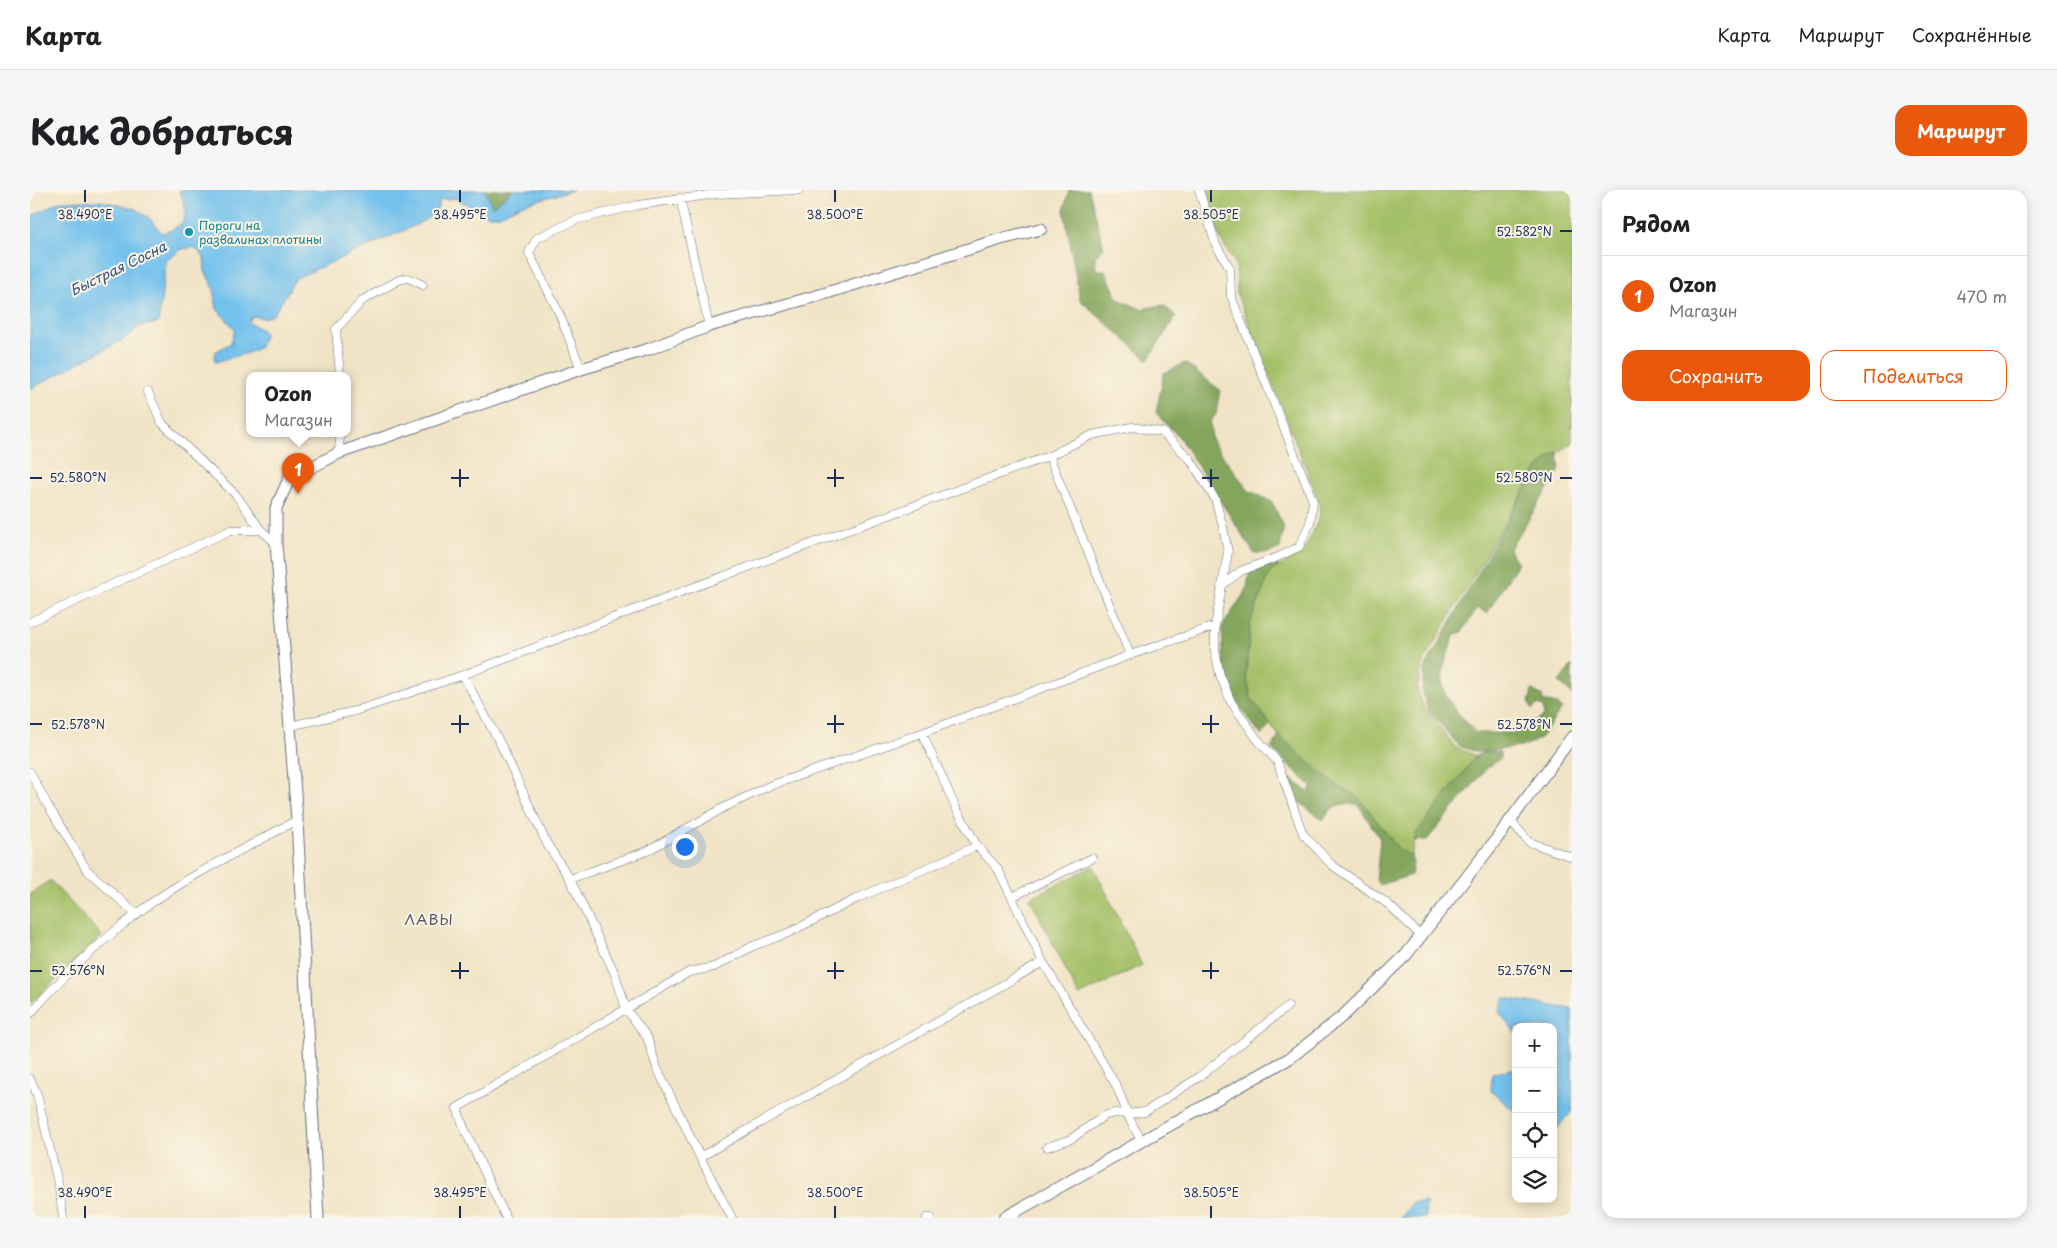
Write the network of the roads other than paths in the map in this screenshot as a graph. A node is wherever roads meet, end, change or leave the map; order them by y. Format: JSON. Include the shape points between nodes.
{"nodes":[{"id":1,"x":799,"y":190,"type":"edge"},
{"id":2,"x":1199,"y":190,"type":"edge"},
{"id":3,"x":680,"y":198,"type":"junction"},
{"id":4,"x":1041,"y":228,"type":"dead end"},
{"id":5,"x":423,"y":286,"type":"dead end"},
{"id":6,"x":709,"y":326,"type":"junction"},
{"id":7,"x":581,"y":369,"type":"junction"},
{"id":8,"x":340,"y":372,"type":"edge"},
{"id":9,"x":148,"y":392,"type":"dead end"},
{"id":10,"x":340,"y":437,"type":"edge"},
{"id":11,"x":339,"y":453,"type":"junction"},
{"id":12,"x":1050,"y":456,"type":"junction"},
{"id":13,"x":261,"y":530,"type":"junction"},
{"id":14,"x":276,"y":543,"type":"junction"},
{"id":15,"x":1221,"y":586,"type":"junction"},
{"id":16,"x":30,"y":622,"type":"edge"},
{"id":17,"x":1215,"y":626,"type":"junction"},
{"id":18,"x":1130,"y":655,"type":"junction"},
{"id":19,"x":463,"y":675,"type":"junction"},
{"id":20,"x":290,"y":726,"type":"junction"},
{"id":21,"x":922,"y":733,"type":"junction"},
{"id":22,"x":1572,"y":736,"type":"edge"},
{"id":23,"x":30,"y":772,"type":"edge"},
{"id":24,"x":297,"y":820,"type":"junction"},
{"id":25,"x":1511,"y":821,"type":"junction"},
{"id":26,"x":977,"y":846,"type":"junction"},
{"id":27,"x":1572,"y":857,"type":"edge"},
{"id":28,"x":1092,"y":858,"type":"dead end"},
{"id":29,"x":570,"y":879,"type":"junction"},
{"id":30,"x":1012,"y":897,"type":"junction"},
{"id":31,"x":136,"y":914,"type":"junction"},
{"id":32,"x":1422,"y":936,"type":"junction"},
{"id":33,"x":1043,"y":962,"type":"junction"},
{"id":34,"x":1288,"y":1006,"type":"dead end"},
{"id":35,"x":626,"y":1009,"type":"junction"},
{"id":36,"x":30,"y":1014,"type":"edge"},
{"id":37,"x":30,"y":1079,"type":"edge"},
{"id":38,"x":1127,"y":1114,"type":"junction"},
{"id":39,"x":1142,"y":1142,"type":"junction"},
{"id":40,"x":1047,"y":1147,"type":"dead end"},
{"id":41,"x":700,"y":1157,"type":"junction"},
{"id":42,"x":63,"y":1218,"type":"edge"},
{"id":43,"x":318,"y":1218,"type":"edge"},
{"id":44,"x":506,"y":1218,"type":"edge"},
{"id":45,"x":732,"y":1218,"type":"edge"},
{"id":46,"x":1004,"y":1218,"type":"edge"}],
"edges":[{"from":1,"to":3,"type":"street"},
{"from":2,"to":15,"type":"street","via":[[1216,245],[1230,268],[1232,296],[1313,501],[1310,523],[1299,547],[1241,571]]},
{"from":3,"to":6,"type":"street"},
{"from":3,"to":7,"type":"street","via":[[576,220],[537,238],[529,253],[559,312]]},
{"from":4,"to":6,"type":"street"},
{"from":5,"to":8,"type":"street","via":[[408,278],[399,280],[362,300],[336,329]]},
{"from":6,"to":7,"type":"street","via":[[649,349]]},
{"from":7,"to":11,"type":"street"},
{"from":9,"to":13,"type":"street","via":[[162,423],[236,495]]},
{"from":10,"to":11,"type":"street"},
{"from":11,"to":14,"type":"street","via":[[289,479],[276,508]]},
{"from":12,"to":15,"type":"street","via":[[1092,435],[1132,427],[1162,432],[1190,459],[1214,499],[1228,552]]},
{"from":12,"to":18,"type":"street"},
{"from":12,"to":19,"type":"street"},
{"from":13,"to":14,"type":"street"},
{"from":13,"to":16,"type":"street","via":[[231,530]]},
{"from":14,"to":20,"type":"street"},
{"from":15,"to":17,"type":"street"},
{"from":17,"to":18,"type":"street"},
{"from":17,"to":32,"type":"street","via":[[1215,651],[1220,675],[1231,702],[1257,740],[1277,761],[1303,834],[1332,865],[1388,904]]},
{"from":18,"to":21,"type":"street"},
{"from":19,"to":20,"type":"street","via":[[355,711]]},
{"from":19,"to":29,"type":"street","via":[[502,747],[547,844]]},
{"from":20,"to":24,"type":"street"},
{"from":21,"to":26,"type":"street"},
{"from":21,"to":29,"type":"street","via":[[769,786],[647,851]]},
{"from":22,"to":25,"type":"street"},
{"from":23,"to":31,"type":"street","via":[[87,870]]},
{"from":24,"to":31,"type":"street","via":[[192,878]]},
{"from":24,"to":43,"type":"street"},
{"from":25,"to":27,"type":"street","via":[[1529,842]]},
{"from":25,"to":32,"type":"street"},
{"from":26,"to":30,"type":"street","via":[[998,869]]},
{"from":26,"to":35,"type":"street","via":[[753,946],[714,967],[689,972]]},
{"from":28,"to":30,"type":"street"},
{"from":29,"to":35,"type":"street","via":[[615,974]]},
{"from":30,"to":33,"type":"street"},
{"from":31,"to":36,"type":"street","via":[[66,975]]},
{"from":32,"to":39,"type":"street","via":[[1344,1015],[1290,1058]]},
{"from":33,"to":38,"type":"street","via":[[1116,1087]]},
{"from":33,"to":41,"type":"street"},
{"from":34,"to":38,"type":"street","via":[[1199,1077],[1145,1112]]},
{"from":35,"to":41,"type":"street","via":[[647,1037],[657,1068]]},
{"from":35,"to":44,"type":"street","via":[[457,1108]]},
{"from":37,"to":42,"type":"street","via":[[38,1094]]},
{"from":38,"to":39,"type":"street"},
{"from":38,"to":40,"type":"street","via":[[1104,1116],[1071,1139]]},
{"from":39,"to":46,"type":"street"},
{"from":41,"to":45,"type":"street"}]}
